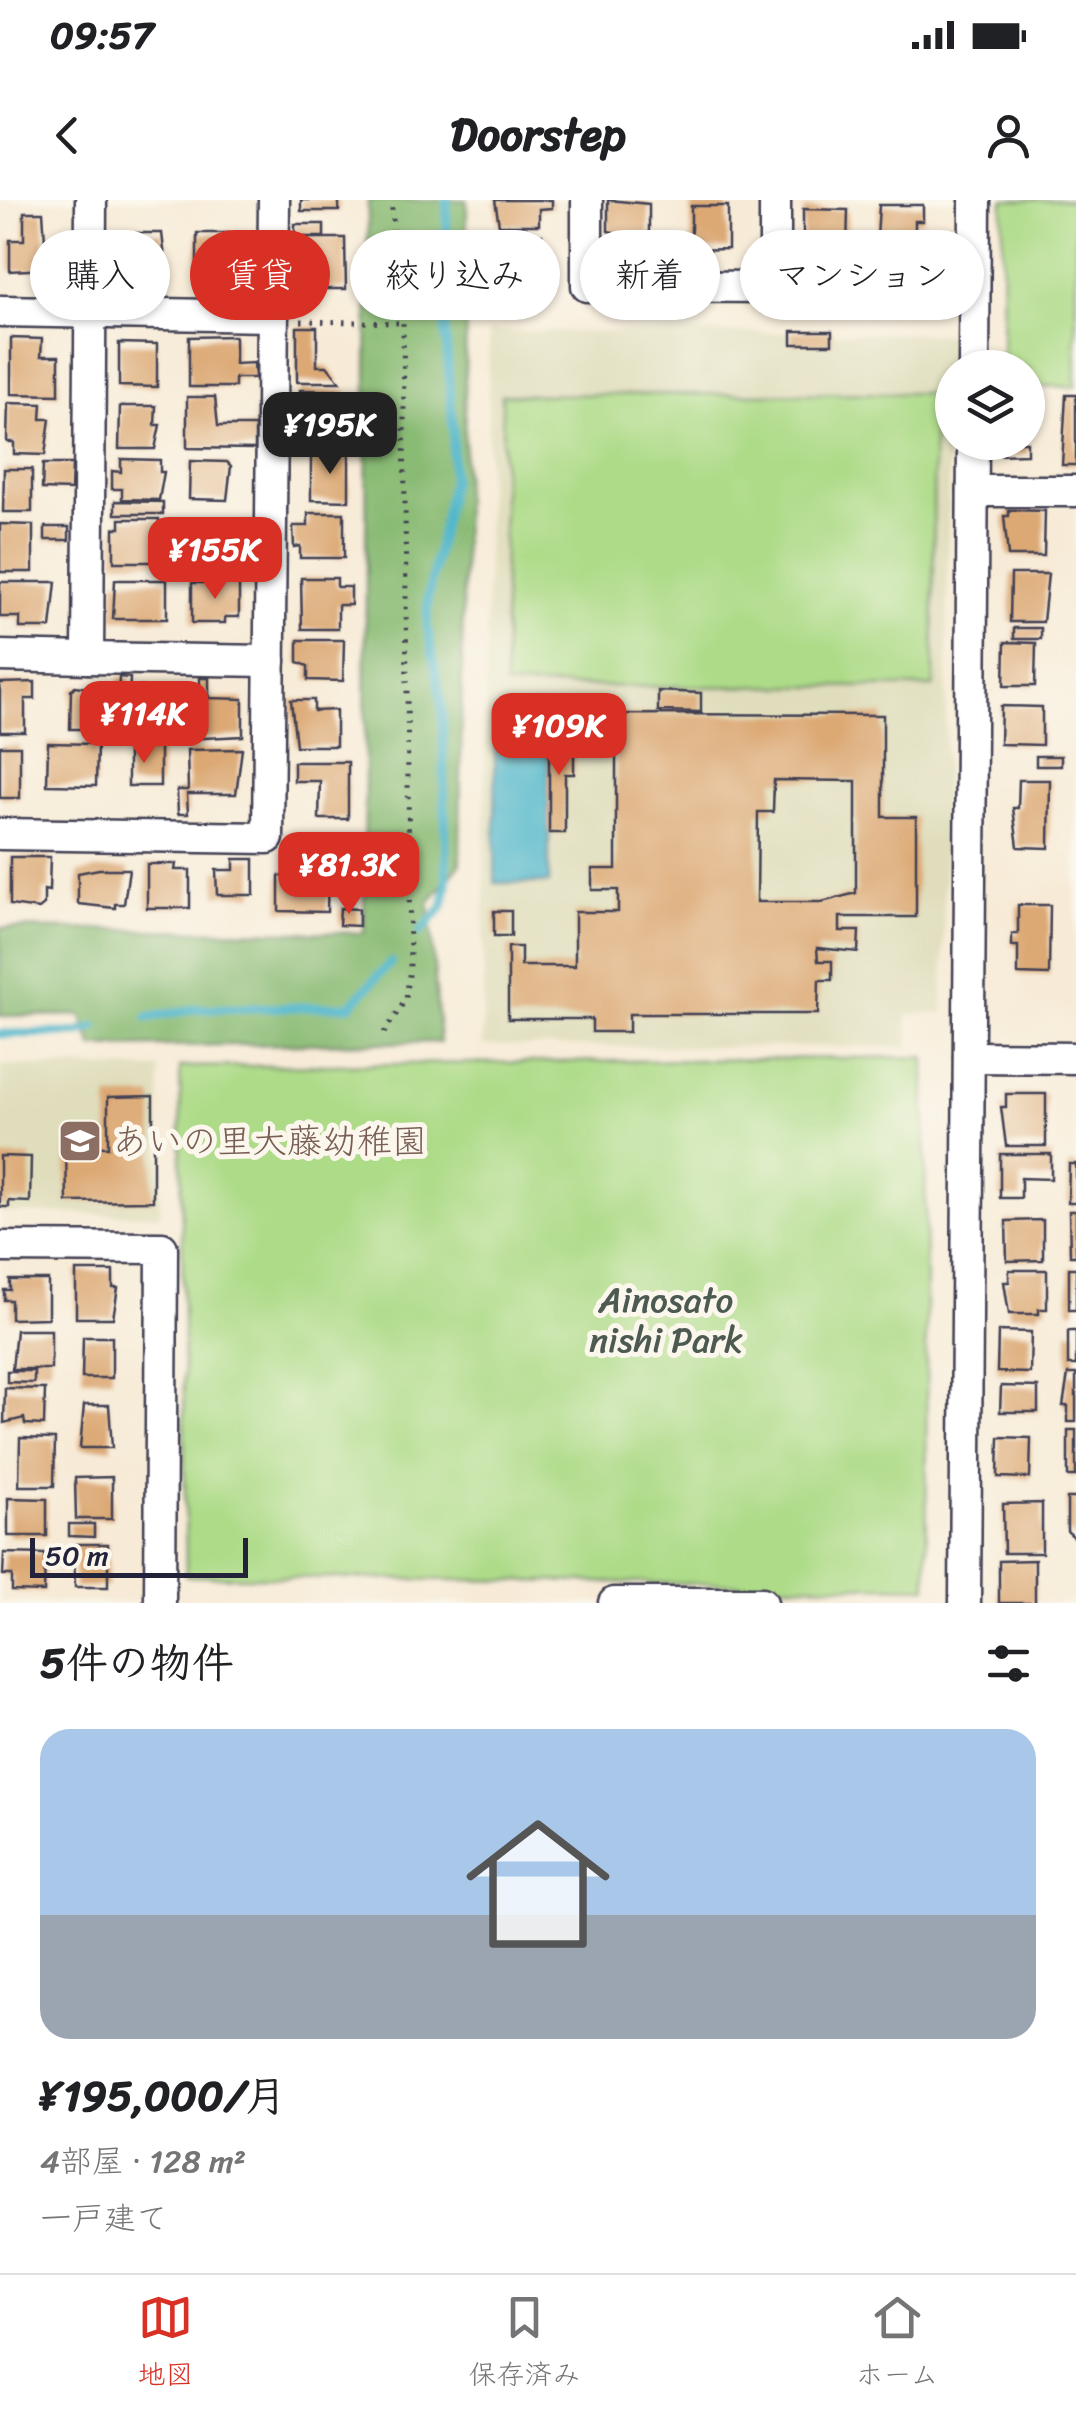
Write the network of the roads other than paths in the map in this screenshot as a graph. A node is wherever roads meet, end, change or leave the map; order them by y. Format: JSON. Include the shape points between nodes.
{"nodes":[{"id":1,"x":92,"y":200,"type":"edge"},
{"id":2,"x":274,"y":200,"type":"edge"},
{"id":3,"x":587,"y":200,"type":"edge"},
{"id":4,"x":775,"y":200,"type":"edge"},
{"id":5,"x":975,"y":200,"type":"edge"},
{"id":6,"x":91,"y":230,"type":"edge"},
{"id":7,"x":276,"y":230,"type":"edge"},
{"id":8,"x":775,"y":230,"type":"edge"},
{"id":9,"x":975,"y":230,"type":"edge"},
{"id":10,"x":740,"y":287,"type":"edge"},
{"id":11,"x":0,"y":311,"type":"edge"},
{"id":12,"x":30,"y":311,"type":"edge"},
{"id":13,"x":90,"y":320,"type":"edge"},
{"id":14,"x":283,"y":320,"type":"edge"},
{"id":15,"x":974,"y":320,"type":"edge"},
{"id":16,"x":974,"y":350,"type":"edge"},
{"id":17,"x":973,"y":460,"type":"edge"},
{"id":18,"x":973,"y":490,"type":"junction"},
{"id":19,"x":1076,"y":492,"type":"edge"},
{"id":20,"x":0,"y":656,"type":"edge"},
{"id":21,"x":88,"y":658,"type":"junction"},
{"id":22,"x":270,"y":661,"type":"junction"},
{"id":23,"x":0,"y":834,"type":"edge"},
{"id":24,"x":968,"y":1057,"type":"junction"},
{"id":25,"x":1076,"y":1058,"type":"edge"},
{"id":26,"x":0,"y":1247,"type":"edge"},
{"id":27,"x":160,"y":1603,"type":"edge"},
{"id":28,"x":614,"y":1603,"type":"edge"},
{"id":29,"x":762,"y":1603,"type":"edge"},
{"id":30,"x":964,"y":1603,"type":"edge"}],
"edges":[{"from":1,"to":6,"type":"street"},
{"from":2,"to":7,"type":"street"},
{"from":3,"to":10,"type":"street","via":[[587,286]]},
{"from":4,"to":8,"type":"street"},
{"from":5,"to":9,"type":"street"},
{"from":11,"to":12,"type":"street"},
{"from":13,"to":21,"type":"street"},
{"from":14,"to":22,"type":"street"},
{"from":15,"to":16,"type":"street"},
{"from":17,"to":18,"type":"street"},
{"from":18,"to":19,"type":"street"},
{"from":18,"to":24,"type":"street"},
{"from":20,"to":21,"type":"street"},
{"from":21,"to":22,"type":"street"},
{"from":22,"to":23,"type":"street","via":[[268,838]]},
{"from":24,"to":25,"type":"street"},
{"from":24,"to":30,"type":"street"},
{"from":26,"to":27,"type":"street","via":[[162,1248]]},
{"from":28,"to":29,"type":"street"}]}
